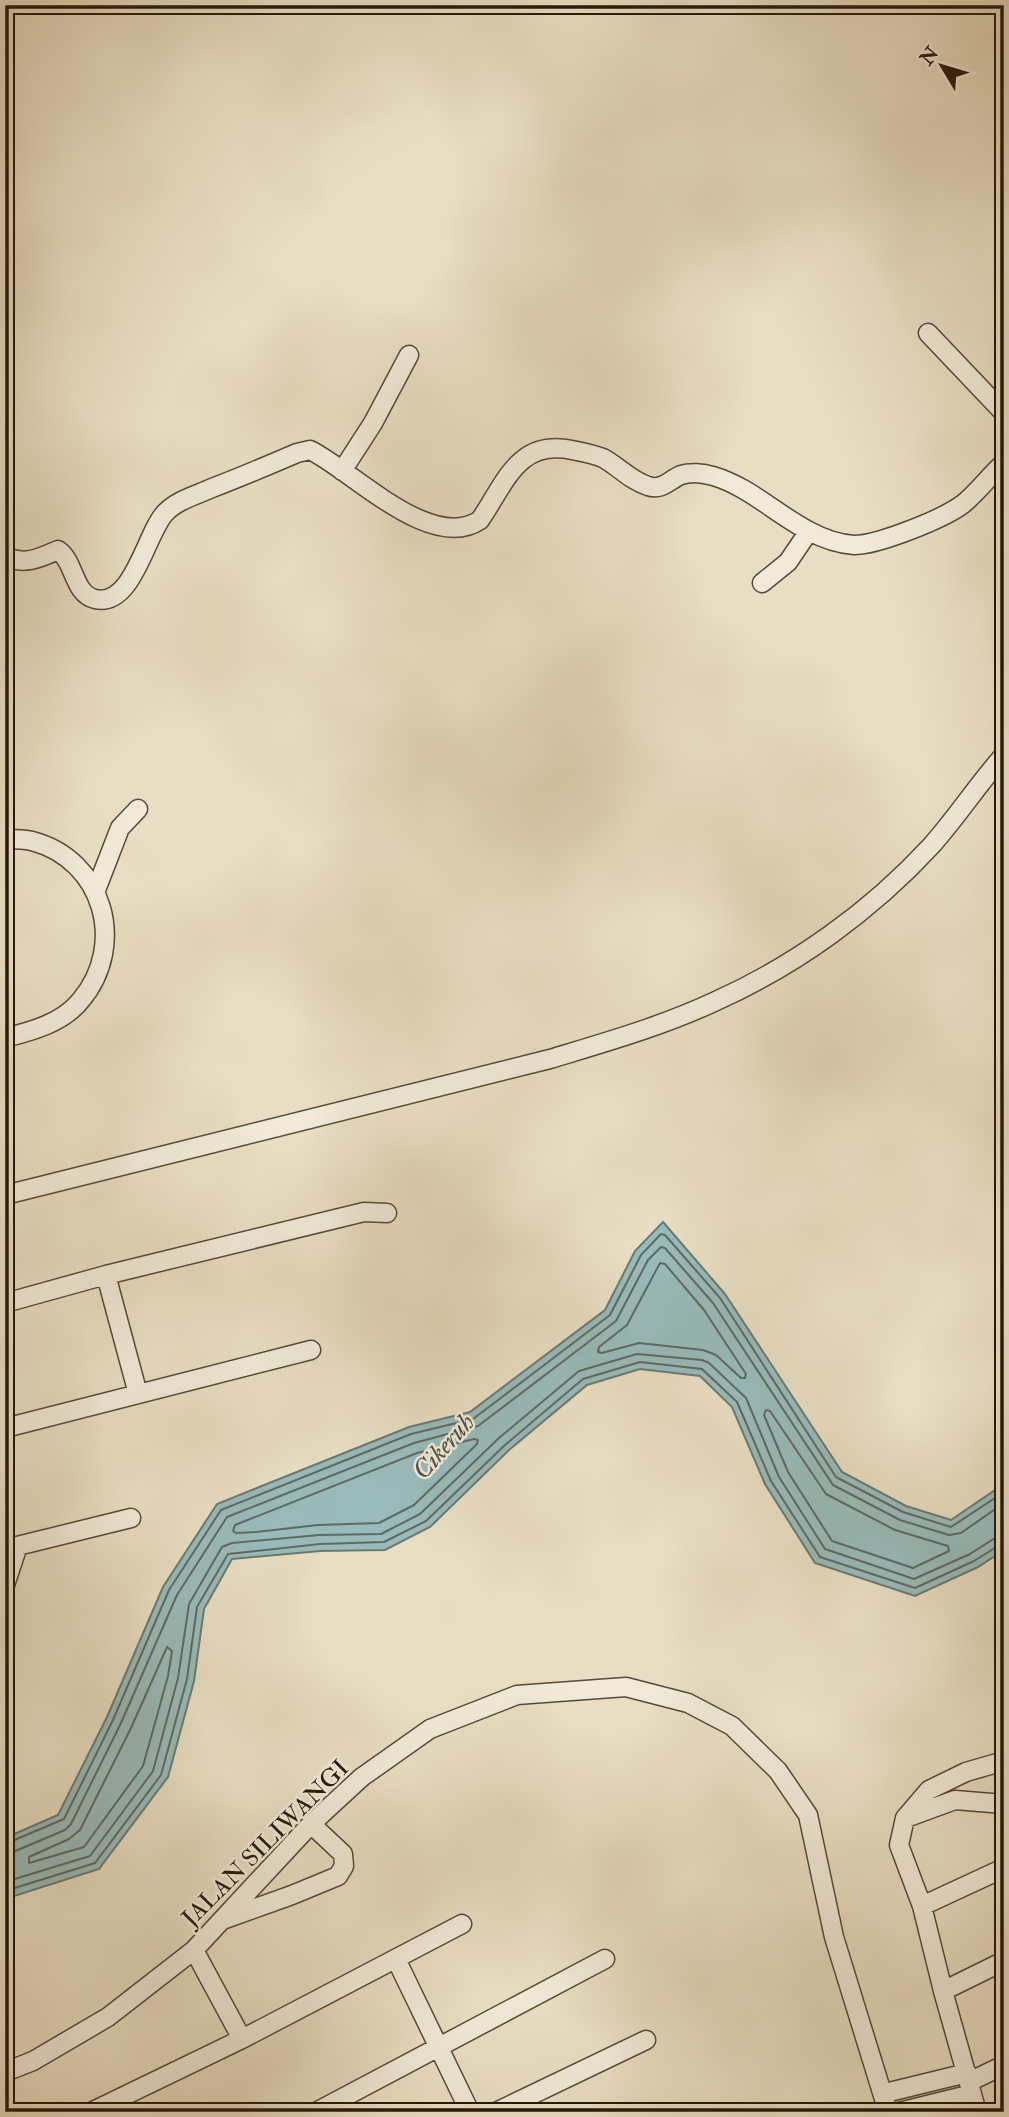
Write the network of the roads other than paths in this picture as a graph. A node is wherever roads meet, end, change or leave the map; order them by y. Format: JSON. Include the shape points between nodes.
{"nodes":[{"id":1,"x":928,"y":333,"type":"dead end"},
{"id":2,"x":409,"y":355,"type":"dead end"},
{"id":3,"x":1004,"y":413,"type":"edge"},
{"id":4,"x":1004,"y":463,"type":"edge"},
{"id":5,"x":342,"y":471,"type":"junction"},
{"id":6,"x":809,"y":531,"type":"junction"},
{"id":7,"x":5,"y":556,"type":"edge"},
{"id":8,"x":762,"y":583,"type":"dead end"},
{"id":9,"x":1004,"y":755,"type":"edge"},
{"id":10,"x":138,"y":809,"type":"dead end"},
{"id":11,"x":5,"y":839,"type":"edge"},
{"id":12,"x":96,"y":890,"type":"junction"},
{"id":13,"x":5,"y":1038,"type":"edge"},
{"id":14,"x":5,"y":1195,"type":"edge"},
{"id":15,"x":387,"y":1213,"type":"dead end"},
{"id":16,"x":106,"y":1275,"type":"junction"},
{"id":17,"x":5,"y":1303,"type":"edge"},
{"id":18,"x":311,"y":1350,"type":"dead end"},
{"id":19,"x":138,"y":1394,"type":"junction"},
{"id":20,"x":5,"y":1427,"type":"edge"},
{"id":21,"x":131,"y":1518,"type":"dead end"},
{"id":22,"x":11,"y":1548,"type":"edge"},
{"id":23,"x":5,"y":1585,"type":"edge"},
{"id":24,"x":1004,"y":1761,"type":"edge"},
{"id":25,"x":1004,"y":1804,"type":"edge"},
{"id":26,"x":905,"y":1818,"type":"junction"},
{"id":27,"x":311,"y":1824,"type":"junction"},
{"id":28,"x":1004,"y":1868,"type":"edge"},
{"id":29,"x":922,"y":1906,"type":"junction"},
{"id":30,"x":222,"y":1920,"type":"junction"},
{"id":31,"x":462,"y":1924,"type":"dead end"},
{"id":32,"x":194,"y":1950,"type":"junction"},
{"id":33,"x":396,"y":1959,"type":"junction"},
{"id":34,"x":606,"y":1959,"type":"dead end"},
{"id":35,"x":1004,"y":1961,"type":"edge"},
{"id":36,"x":943,"y":1991,"type":"junction"},
{"id":37,"x":242,"y":2039,"type":"junction"},
{"id":38,"x":646,"y":2040,"type":"dead end"},
{"id":39,"x":437,"y":2049,"type":"junction"},
{"id":40,"x":1004,"y":2065,"type":"edge"},
{"id":41,"x":5,"y":2072,"type":"edge"},
{"id":42,"x":969,"y":2083,"type":"junction"},
{"id":43,"x":884,"y":2093,"type":"junction"},
{"id":44,"x":91,"y":2112,"type":"edge"},
{"id":45,"x":316,"y":2112,"type":"edge"},
{"id":46,"x":470,"y":2112,"type":"edge"},
{"id":47,"x":496,"y":2112,"type":"edge"},
{"id":48,"x":888,"y":2112,"type":"edge"},
{"id":49,"x":899,"y":2112,"type":"edge"},
{"id":50,"x":977,"y":2112,"type":"edge"}],
"edges":[{"from":1,"to":3,"type":"street"},
{"from":2,"to":5,"type":"street"},
{"from":4,"to":6,"type":"street","via":[[949,514],[880,539],[853,545]]},
{"from":5,"to":6,"type":"street","via":[[405,512],[455,529],[480,520],[522,459],[536,450],[561,448],[603,458],[652,488],[680,475],[711,475]]},
{"from":5,"to":7,"type":"street","via":[[310,450],[302,451],[185,500],[166,512],[132,577],[106,599],[90,598],[80,588],[58,550],[34,560]]},
{"from":6,"to":8,"type":"street","via":[[788,562]]},
{"from":9,"to":14,"type":"street","via":[[931,845],[871,904],[765,978],[714,1003],[550,1059]]},
{"from":10,"to":12,"type":"street","via":[[120,828]]},
{"from":11,"to":12,"type":"street","via":[[32,841],[57,853],[82,871]]},
{"from":12,"to":13,"type":"street","via":[[106,933],[97,976],[80,1002],[51,1024]]},
{"from":15,"to":16,"type":"street","via":[[364,1212]]},
{"from":16,"to":17,"type":"street"},
{"from":16,"to":19,"type":"street"},
{"from":18,"to":19,"type":"street"},
{"from":19,"to":20,"type":"street"},
{"from":21,"to":22,"type":"street"},
{"from":22,"to":23,"type":"street"},
{"from":24,"to":26,"type":"street","via":[[929,1790]]},
{"from":25,"to":26,"type":"street","via":[[954,1800]]},
{"from":26,"to":29,"type":"street","via":[[899,1845]]},
{"from":27,"to":30,"type":"street","name":"JALAN SILIWANGI"},
{"from":27,"to":30,"type":"street","via":[[343,1854],[344,1866],[338,1876]]},
{"from":27,"to":43,"type":"street","name":"JALAN SILIWANGI","via":[[362,1777],[430,1729],[517,1695],[626,1687],[688,1703],[732,1726],[778,1771],[808,1815],[834,1937]]},
{"from":28,"to":29,"type":"street"},
{"from":29,"to":36,"type":"street"},
{"from":30,"to":32,"type":"street","name":"JALAN SILIWANGI"},
{"from":31,"to":33,"type":"street"},
{"from":32,"to":37,"type":"street"},
{"from":32,"to":41,"type":"street","name":"JALAN SILIWANGI","via":[[108,2017],[33,2062]]},
{"from":33,"to":37,"type":"street"},
{"from":33,"to":39,"type":"street"},
{"from":34,"to":39,"type":"street"},
{"from":35,"to":36,"type":"street"},
{"from":36,"to":42,"type":"street"},
{"from":37,"to":44,"type":"street"},
{"from":38,"to":47,"type":"street"},
{"from":39,"to":45,"type":"street"},
{"from":39,"to":46,"type":"street"},
{"from":40,"to":42,"type":"street"},
{"from":42,"to":43,"type":"street"},
{"from":42,"to":49,"type":"street"},
{"from":42,"to":50,"type":"street"},
{"from":43,"to":48,"type":"street","name":"JALAN SILIWANGI"}]}
